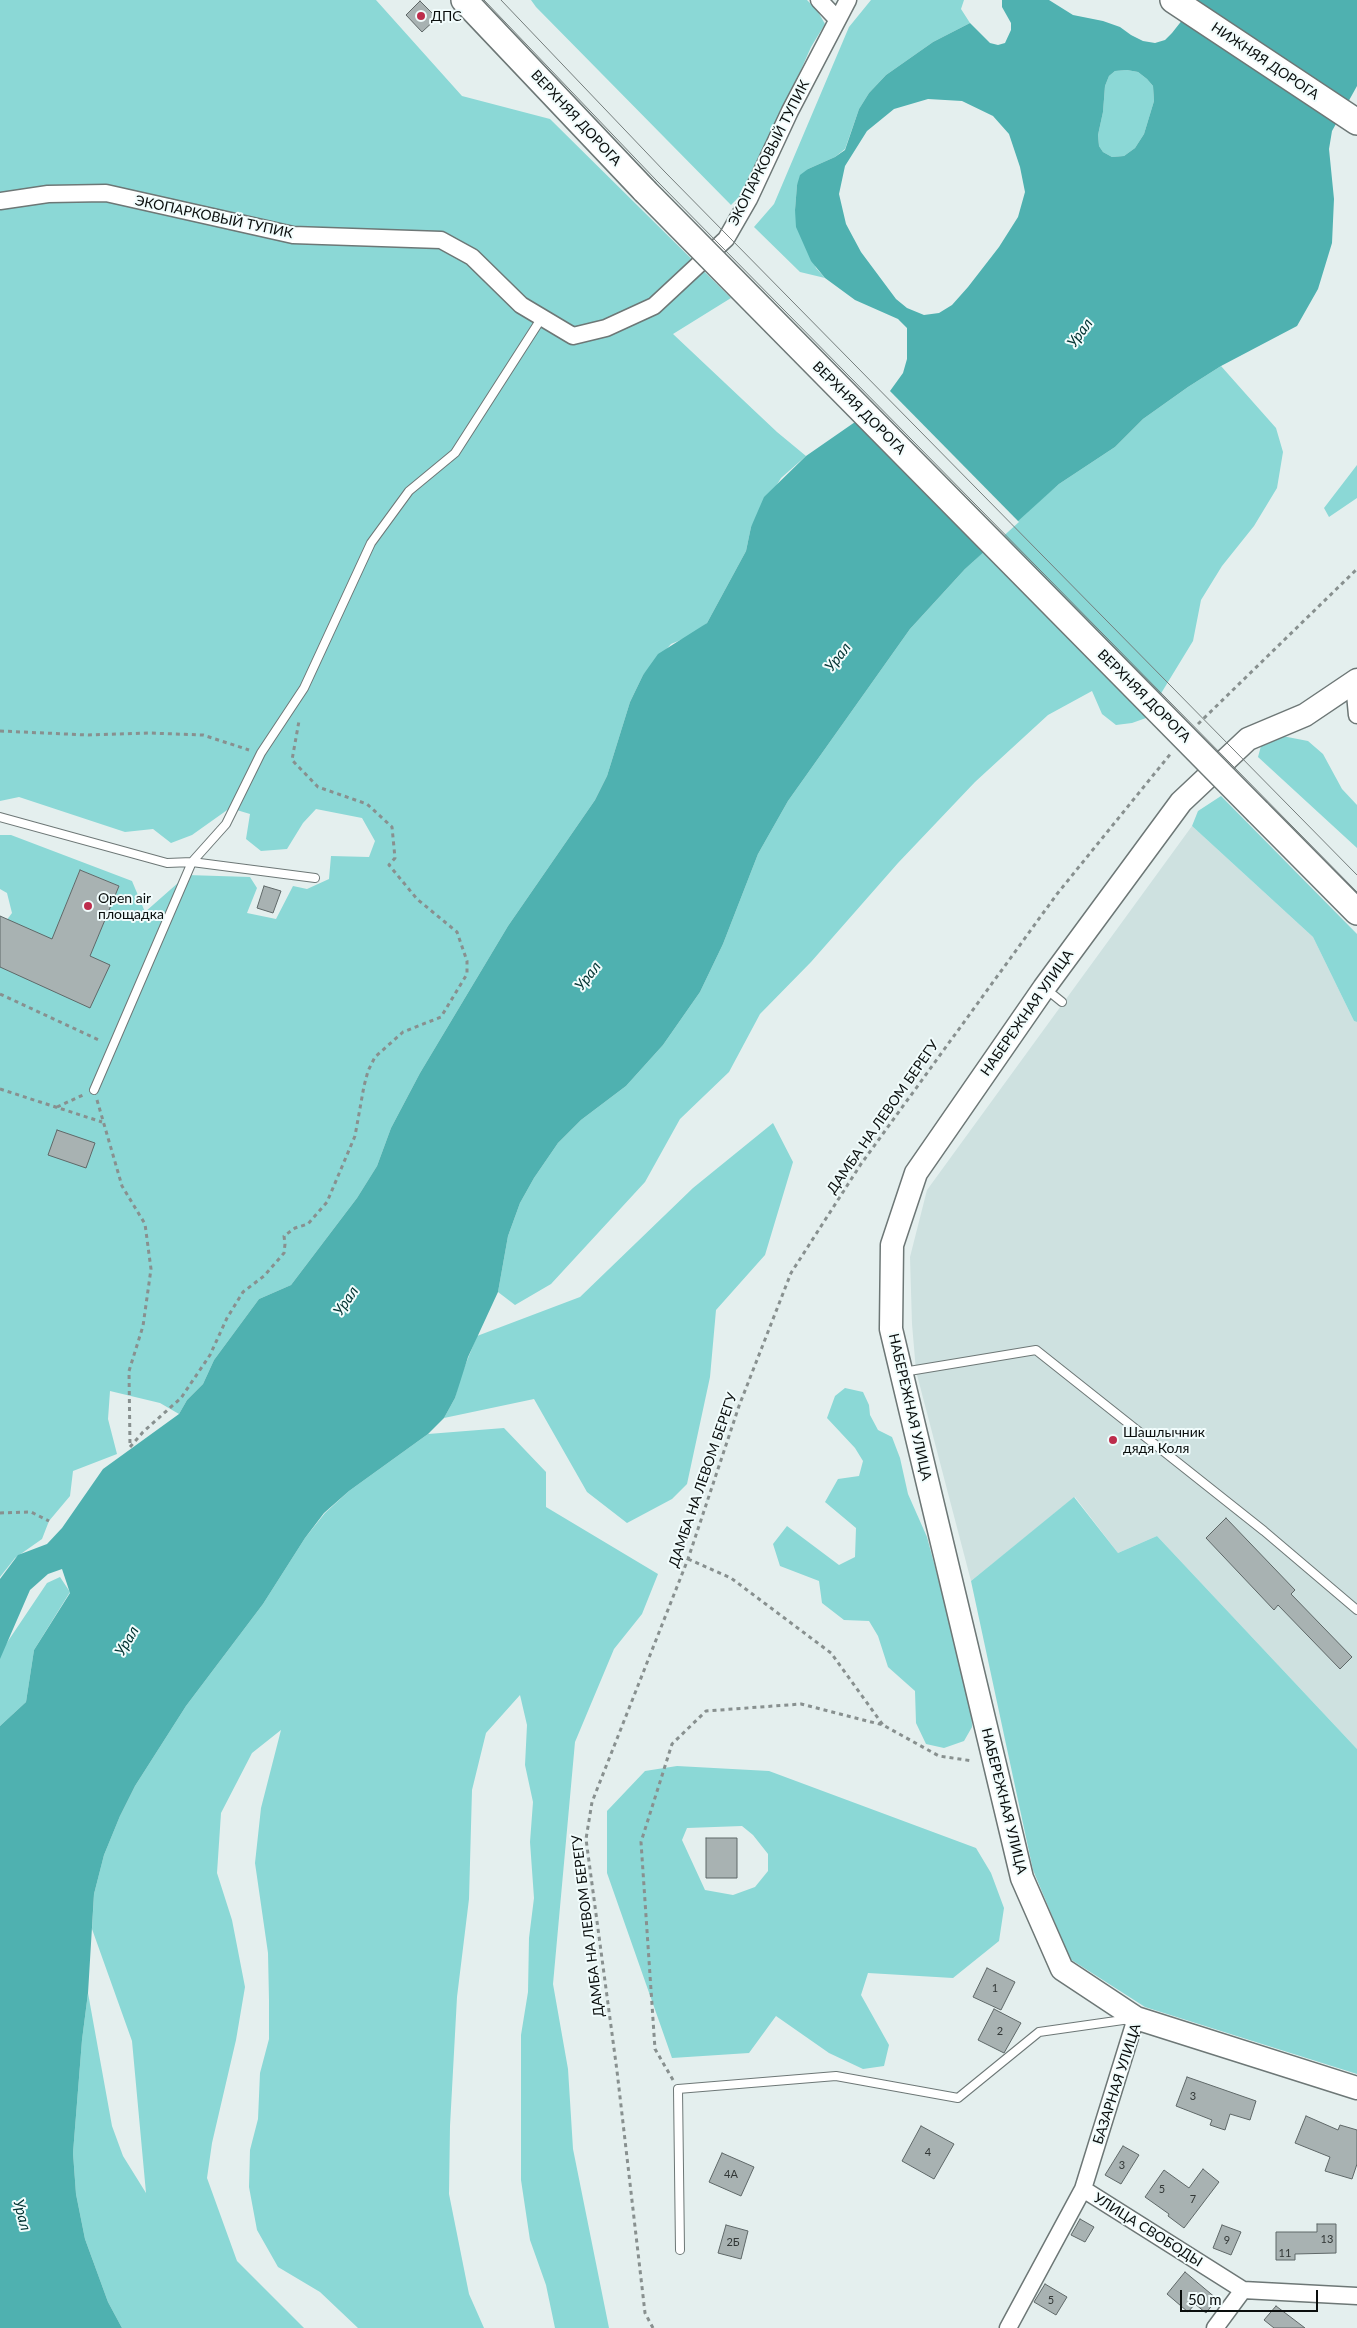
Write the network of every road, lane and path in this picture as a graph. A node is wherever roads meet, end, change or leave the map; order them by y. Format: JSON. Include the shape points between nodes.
{"nodes":[{"id":1,"x":464,"y":0,"type":"edge"},
{"id":2,"x":819,"y":0,"type":"edge"},
{"id":3,"x":848,"y":0,"type":"edge"},
{"id":4,"x":1173,"y":0,"type":"edge"},
{"id":5,"x":837,"y":19,"type":"junction"},
{"id":6,"x":1357,"y":122,"type":"edge"},
{"id":7,"x":0,"y":201,"type":"edge"},
{"id":8,"x":541,"y":319,"type":"junction"},
{"id":9,"x":1357,"y":569,"type":"edge"},
{"id":10,"x":1355,"y":682,"type":"edge"},
{"id":11,"x":304,"y":688,"type":"junction"},
{"id":12,"x":1216,"y":706,"type":"dead end"},
{"id":13,"x":1357,"y":715,"type":"edge"},
{"id":14,"x":0,"y":731,"type":"edge"},
{"id":15,"x":1173,"y":750,"type":"dead end"},
{"id":16,"x":261,"y":753,"type":"junction"},
{"id":17,"x":0,"y":817,"type":"edge"},
{"id":18,"x":192,"y":862,"type":"junction"},
{"id":19,"x":316,"y":878,"type":"dead end"},
{"id":20,"x":1357,"y":912,"type":"edge"},
{"id":21,"x":1044,"y":988,"type":"junction"},
{"id":22,"x":0,"y":994,"type":"edge"},
{"id":23,"x":1062,"y":1002,"type":"dead end"},
{"id":24,"x":113,"y":1046,"type":"junction"},
{"id":25,"x":0,"y":1089,"type":"edge"},
{"id":26,"x":94,"y":1090,"type":"junction"},
{"id":27,"x":57,"y":1107,"type":"junction"},
{"id":28,"x":102,"y":1122,"type":"junction"},
{"id":29,"x":901,"y":1373,"type":"junction"},
{"id":30,"x":0,"y":1513,"type":"edge"},
{"id":31,"x":49,"y":1520,"type":"dead end"},
{"id":32,"x":688,"y":1559,"type":"junction"},
{"id":33,"x":1357,"y":1610,"type":"edge"},
{"id":34,"x":883,"y":1726,"type":"junction"},
{"id":35,"x":995,"y":1765,"type":"junction"},
{"id":36,"x":1136,"y":2018,"type":"junction"},
{"id":37,"x":1357,"y":2088,"type":"edge"},
{"id":38,"x":678,"y":2089,"type":"junction"},
{"id":39,"x":1082,"y":2189,"type":"junction"},
{"id":40,"x":680,"y":2250,"type":"dead end"},
{"id":41,"x":1243,"y":2290,"type":"junction"},
{"id":42,"x":1357,"y":2296,"type":"edge"},
{"id":43,"x":652,"y":2328,"type":"edge"},
{"id":44,"x":1008,"y":2328,"type":"edge"},
{"id":45,"x":1215,"y":2328,"type":"edge"}],
"edges":[{"from":1,"to":20,"type":"main road","name":"ВЕРХНЯЯ ДОРОГА","bridge":true,"via":[[645,191]]},
{"from":2,"to":5,"type":"street"},
{"from":3,"to":5,"type":"street","name":"ЭКОПАРКОВЫЙ ТУПИК"},
{"from":4,"to":6,"type":"main road","name":"НИЖНЯЯ ДОРОГА"},
{"from":5,"to":8,"type":"street","name":"ЭКОПАРКОВЫЙ ТУПИК","via":[[749,199],[726,239],[654,306],[606,328],[573,336]]},
{"from":7,"to":8,"type":"street","name":"ЭКОПАРКОВЫЙ ТУПИК","via":[[48,194],[106,193],[293,236],[440,240],[472,257],[521,306]]},
{"from":8,"to":11,"type":"lane","via":[[455,453],[409,491],[371,543]]},
{"from":9,"to":12,"type":"path"},
{"from":10,"to":13,"type":"street"},
{"from":10,"to":21,"type":"main road","name":"НАБЕРЕЖНАЯ УЛИЦА","via":[[1305,715],[1248,739],[1180,802]]},
{"from":11,"to":16,"type":"lane"},
{"from":11,"to":28,"type":"path","via":[[292,760],[318,787],[367,804],[392,827],[395,858],[390,865],[417,899],[456,932],[467,961],[467,974],[440,1017],[404,1032],[375,1057],[368,1070],[355,1136],[327,1202],[308,1224],[284,1236],[284,1253],[264,1276],[243,1292],[226,1318],[210,1355],[181,1398],[130,1446],[129,1371],[143,1326],[151,1269],[145,1224],[122,1186]]},
{"from":14,"to":16,"type":"path","via":[[204,735]]},
{"from":15,"to":32,"type":"path","name":"ДАМБА НА ЛЕВОМ БЕРЕГУ","via":[[1057,894],[861,1164],[791,1273],[739,1406]]},
{"from":16,"to":18,"type":"lane","via":[[226,824]]},
{"from":17,"to":18,"type":"lane","via":[[167,863]]},
{"from":18,"to":19,"type":"lane"},
{"from":18,"to":24,"type":"lane"},
{"from":21,"to":23,"type":"lane"},
{"from":21,"to":29,"type":"main road","name":"НАБЕРЕЖНАЯ УЛИЦА","via":[[916,1173],[892,1245],[891,1329]]},
{"from":22,"to":24,"type":"path"},
{"from":24,"to":26,"type":"lane"},
{"from":25,"to":27,"type":"path"},
{"from":26,"to":27,"type":"path"},
{"from":26,"to":28,"type":"path"},
{"from":27,"to":28,"type":"path"},
{"from":29,"to":33,"type":"lane","via":[[1036,1350],[1264,1531]]},
{"from":29,"to":35,"type":"main road","name":"НАБЕРЕЖНАЯ УЛИЦА"},
{"from":30,"to":31,"type":"path","via":[[31,1512]]},
{"from":32,"to":34,"type":"path","via":[[732,1578],[831,1653]]},
{"from":32,"to":43,"type":"path","name":"ДАМБА НА ЛЕВОМ БЕРЕГУ","via":[[592,1802],[586,1839],[645,2313]]},
{"from":34,"to":35,"type":"path","via":[[939,1756]]},
{"from":34,"to":38,"type":"path","via":[[801,1704],[706,1710],[672,1744],[641,1842],[655,2049]]},
{"from":35,"to":36,"type":"main road","name":"НАБЕРЕЖНАЯ УЛИЦА","via":[[1022,1878],[1062,1969]]},
{"from":36,"to":37,"type":"main road","name":"БАЗАРНАЯ УЛИЦА"},
{"from":36,"to":38,"type":"lane","via":[[1039,2032],[958,2098],[836,2076]]},
{"from":36,"to":39,"type":"street","name":"БАЗАРНАЯ УЛИЦА"},
{"from":38,"to":40,"type":"lane"},
{"from":39,"to":41,"type":"street","name":"УЛИЦА СВОБОДЫ"},
{"from":39,"to":44,"type":"street","name":"БАЗАРНАЯ УЛИЦА"},
{"from":41,"to":42,"type":"street","name":"УЛИЦА СВОБОДЫ"},
{"from":41,"to":45,"type":"street"}]}
